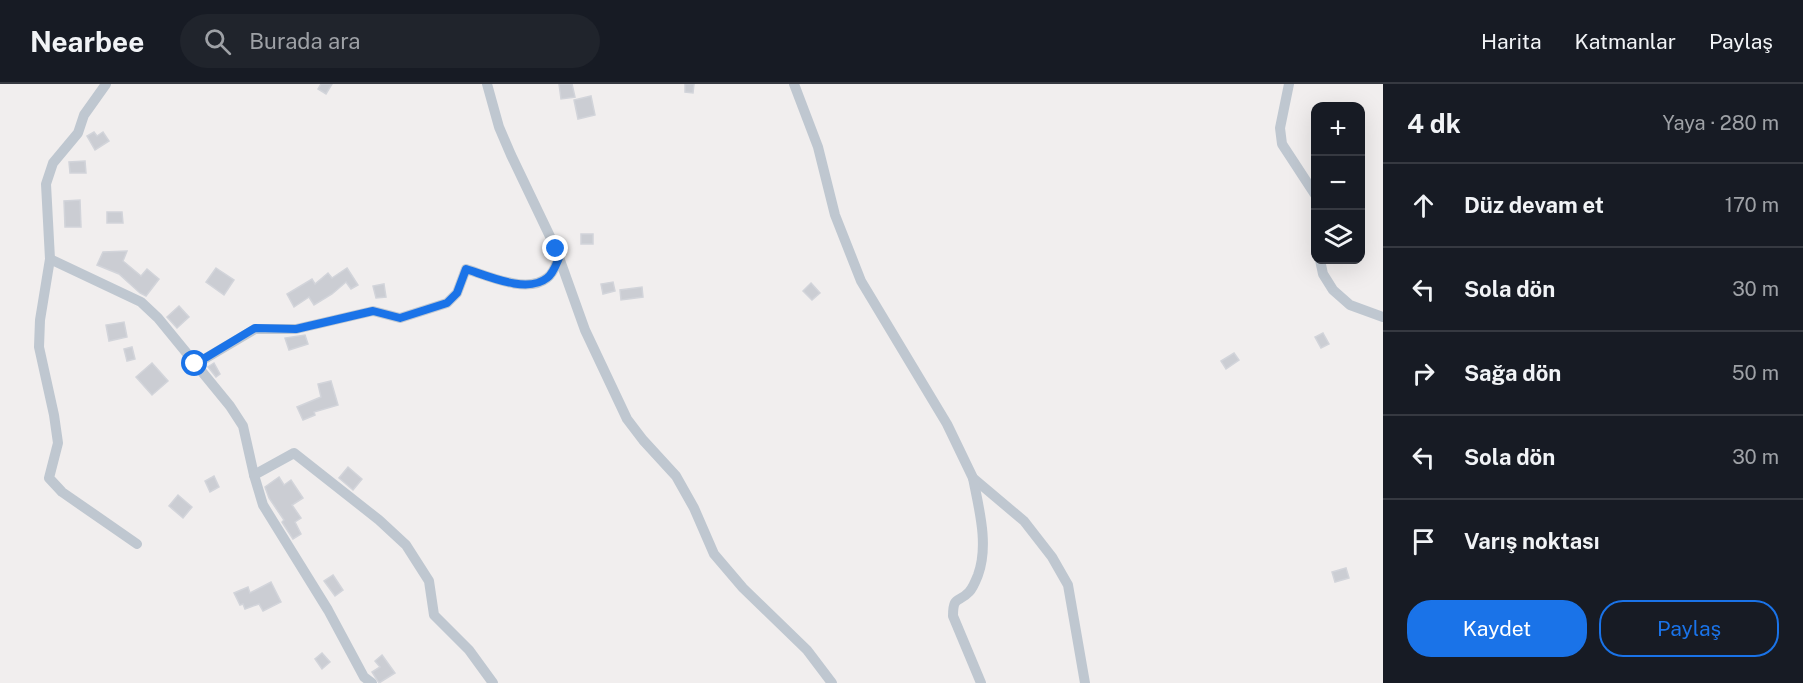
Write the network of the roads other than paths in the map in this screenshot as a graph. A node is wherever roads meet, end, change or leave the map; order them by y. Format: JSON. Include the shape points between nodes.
{"nodes":[{"id":1,"x":106,"y":84,"type":"edge"},
{"id":2,"x":487,"y":84,"type":"edge"},
{"id":3,"x":794,"y":84,"type":"edge"},
{"id":4,"x":1288,"y":84,"type":"edge"},
{"id":5,"x":1311,"y":188,"type":"edge"},
{"id":6,"x":559,"y":258,"type":"junction"},
{"id":7,"x":50,"y":259,"type":"junction"},
{"id":8,"x":1321,"y":264,"type":"edge"},
{"id":9,"x":1383,"y":317,"type":"edge"},
{"id":10,"x":195,"y":364,"type":"junction"},
{"id":11,"x":254,"y":475,"type":"junction"},
{"id":12,"x":973,"y":478,"type":"junction"},
{"id":13,"x":137,"y":544,"type":"dead end"},
{"id":14,"x":372,"y":683,"type":"edge"},
{"id":15,"x":493,"y":683,"type":"edge"},
{"id":16,"x":832,"y":683,"type":"edge"},
{"id":17,"x":981,"y":683,"type":"edge"},
{"id":18,"x":1085,"y":683,"type":"edge"}],
"edges":[{"from":1,"to":7,"type":"street","via":[[84,115],[78,134],[53,163],[46,184]]},
{"from":2,"to":6,"type":"street","via":[[499,127]]},
{"from":3,"to":12,"type":"street","via":[[818,147],[835,214],[861,281],[947,424]]},
{"from":4,"to":5,"type":"street","via":[[1280,128],[1282,144]]},
{"from":6,"to":10,"type":"street","via":[[549,277],[538,283],[512,284],[466,269],[457,293],[447,303],[400,318],[373,311],[296,329],[255,328]]},
{"from":6,"to":16,"type":"street","via":[[585,330],[627,419],[676,476],[714,554],[807,650]]},
{"from":7,"to":10,"type":"street","via":[[141,302]]},
{"from":7,"to":13,"type":"street","via":[[39,347],[58,443],[49,478],[62,492]]},
{"from":8,"to":9,"type":"street","via":[[1333,290],[1350,305]]},
{"from":10,"to":11,"type":"street","via":[[243,426]]},
{"from":11,"to":14,"type":"street","via":[[263,505],[364,677]]},
{"from":11,"to":15,"type":"street","via":[[294,453],[379,520],[406,545],[429,581],[434,615],[469,650]]},
{"from":12,"to":17,"type":"street","via":[[983,538],[981,562],[978,577],[968,593],[953,606],[953,616]]},
{"from":12,"to":18,"type":"street","via":[[1024,521],[1068,585]]}]}
